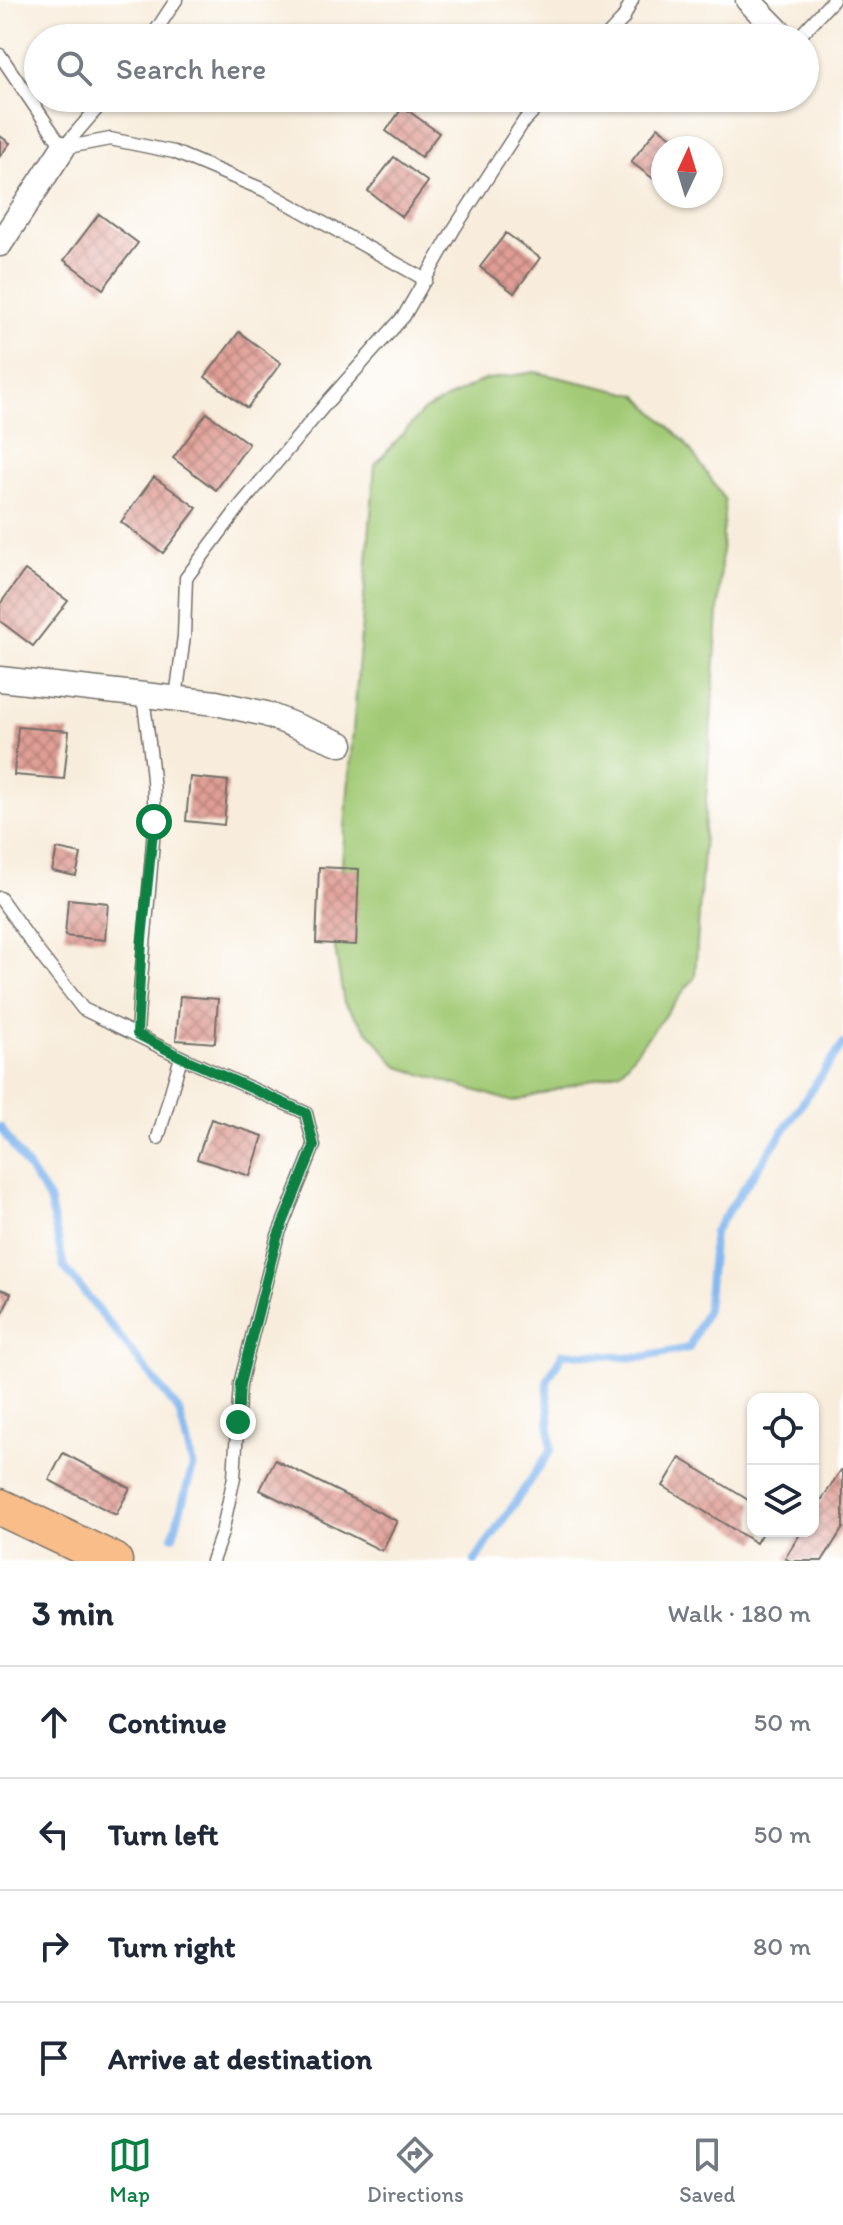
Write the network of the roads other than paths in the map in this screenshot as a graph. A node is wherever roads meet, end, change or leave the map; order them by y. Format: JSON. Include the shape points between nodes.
{"nodes":[{"id":1,"x":176,"y":0,"type":"edge"},
{"id":2,"x":632,"y":0,"type":"edge"},
{"id":3,"x":748,"y":0,"type":"edge"},
{"id":4,"x":833,"y":0,"type":"edge"},
{"id":5,"x":160,"y":24,"type":"edge"},
{"id":6,"x":618,"y":24,"type":"edge"},
{"id":7,"x":771,"y":24,"type":"edge"},
{"id":8,"x":811,"y":24,"type":"edge"},
{"id":9,"x":0,"y":55,"type":"edge"},
{"id":10,"x":24,"y":90,"type":"edge"},
{"id":11,"x":39,"y":112,"type":"edge"},
{"id":12,"x":94,"y":112,"type":"edge"},
{"id":13,"x":533,"y":112,"type":"edge"},
{"id":14,"x":63,"y":148,"type":"junction"},
{"id":15,"x":0,"y":244,"type":"edge"},
{"id":16,"x":426,"y":280,"type":"junction"},
{"id":17,"x":0,"y":679,"type":"edge"},
{"id":18,"x":143,"y":696,"type":"junction"},
{"id":19,"x":176,"y":698,"type":"junction"},
{"id":20,"x":341,"y":744,"type":"dead end"},
{"id":21,"x":0,"y":898,"type":"edge"},
{"id":22,"x":137,"y":1034,"type":"junction"},
{"id":23,"x":181,"y":1057,"type":"junction"},
{"id":24,"x":158,"y":1138,"type":"dead end"},
{"id":25,"x":0,"y":1507,"type":"edge"},
{"id":26,"x":114,"y":1561,"type":"edge"},
{"id":27,"x":212,"y":1561,"type":"edge"}],
"edges":[{"from":1,"to":5,"type":"lane"},
{"from":2,"to":6,"type":"lane"},
{"from":3,"to":7,"type":"street"},
{"from":4,"to":8,"type":"lane"},
{"from":9,"to":10,"type":"lane"},
{"from":11,"to":14,"type":"lane"},
{"from":12,"to":14,"type":"lane"},
{"from":13,"to":16,"type":"lane"},
{"from":14,"to":15,"type":"street"},
{"from":14,"to":16,"type":"lane","via":[[110,139],[174,152],[264,190]]},
{"from":16,"to":19,"type":"lane","via":[[404,316],[240,506],[186,578]]},
{"from":17,"to":18,"type":"street"},
{"from":18,"to":19,"type":"street"},
{"from":18,"to":22,"type":"lane","via":[[154,822]]},
{"from":19,"to":20,"type":"street","via":[[266,714]]},
{"from":21,"to":22,"type":"lane","via":[[83,1009]]},
{"from":22,"to":23,"type":"lane"},
{"from":23,"to":24,"type":"lane"},
{"from":23,"to":27,"type":"lane","via":[[306,1113],[314,1146],[277,1238],[240,1384],[234,1477]]},
{"from":25,"to":26,"type":"main road"}]}
